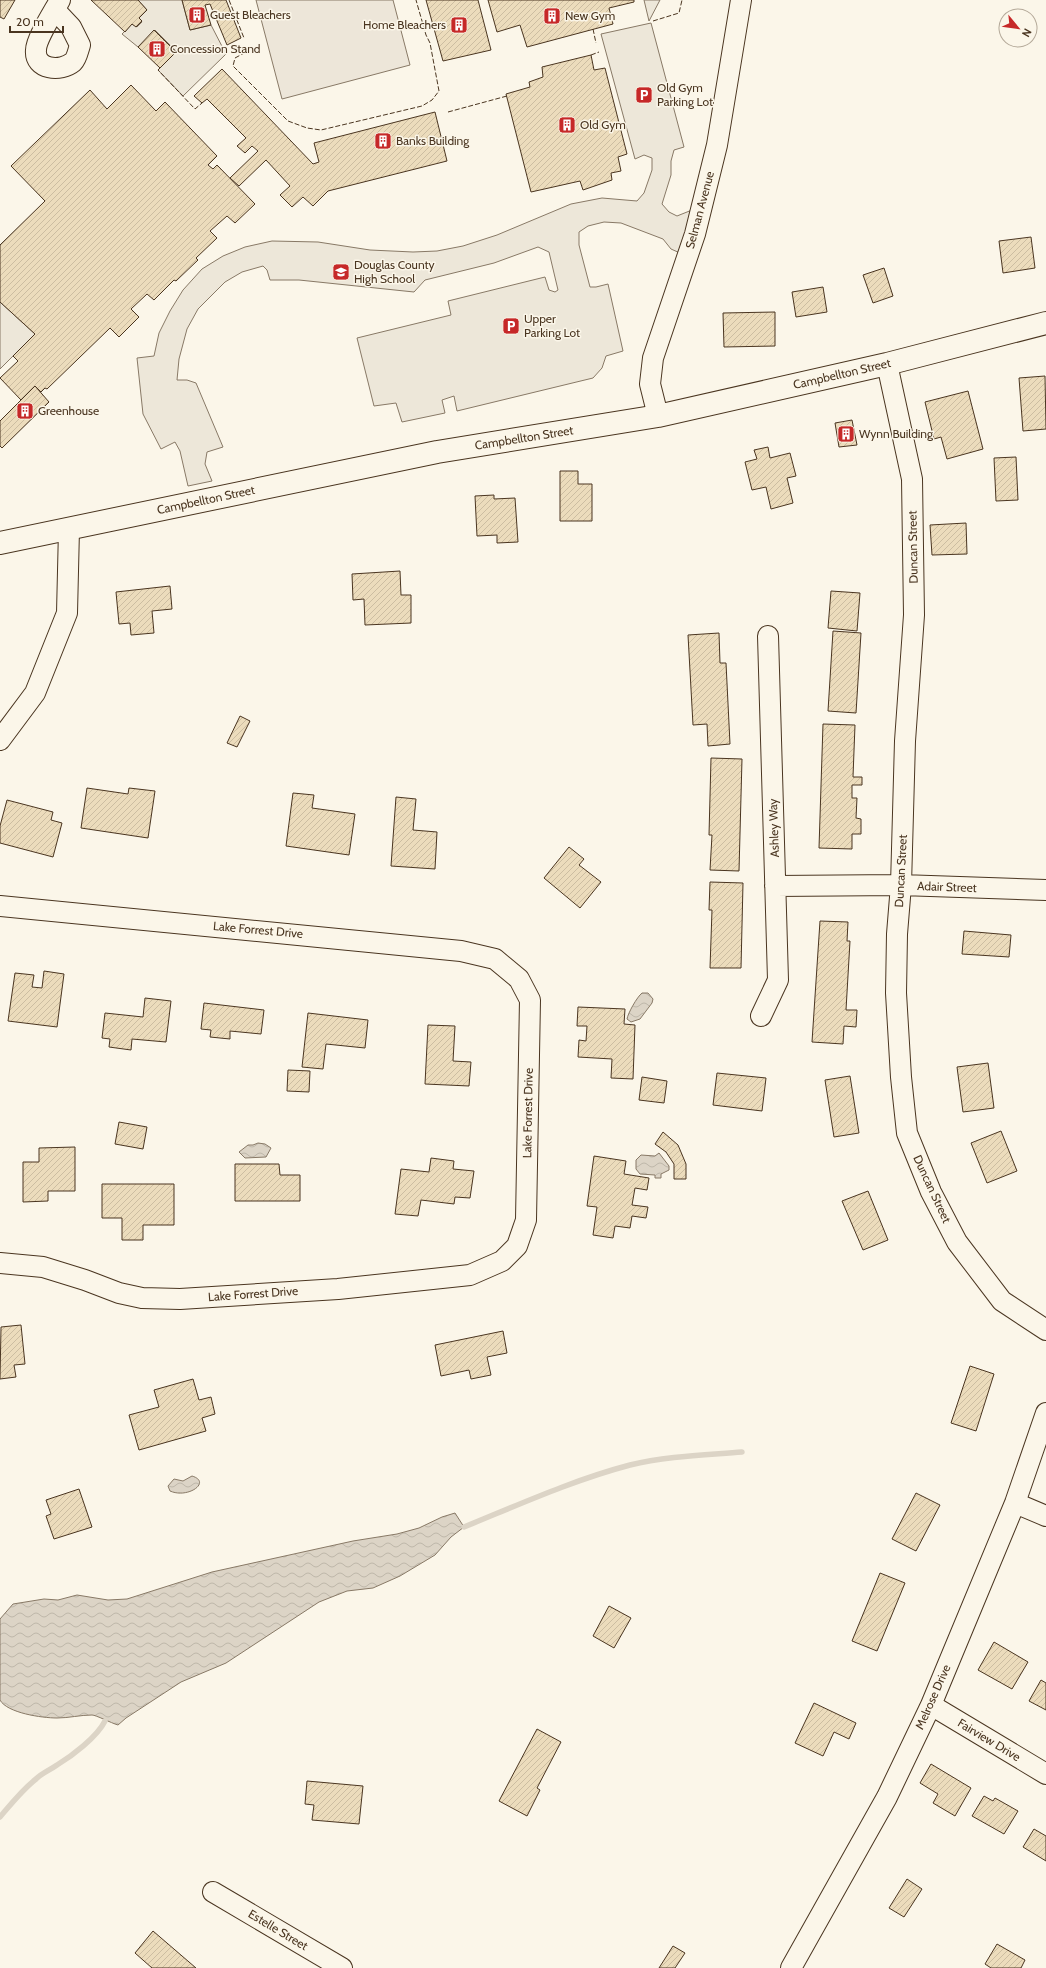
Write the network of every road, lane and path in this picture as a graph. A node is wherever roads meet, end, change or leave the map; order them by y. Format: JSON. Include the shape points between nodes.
{"nodes":[{"id":1,"x":741,"y":0,"type":"edge"},
{"id":2,"x":1046,"y":323,"type":"edge"},
{"id":3,"x":887,"y":364,"type":"junction"},
{"id":4,"x":658,"y":416,"type":"junction"},
{"id":5,"x":69,"y":529,"type":"junction"},
{"id":6,"x":0,"y":543,"type":"edge"},
{"id":7,"x":768,"y":636,"type":"dead end"},
{"id":8,"x":0,"y":740,"type":"edge"},
{"id":9,"x":901,"y":885,"type":"junction"},
{"id":10,"x":775,"y":886,"type":"junction"},
{"id":11,"x":1046,"y":890,"type":"edge"},
{"id":12,"x":0,"y":906,"type":"edge"},
{"id":13,"x":761,"y":1016,"type":"dead end"},
{"id":14,"x":0,"y":1263,"type":"edge"},
{"id":15,"x":1046,"y":1330,"type":"edge"},
{"id":16,"x":1046,"y":1413,"type":"edge"},
{"id":17,"x":1039,"y":1463,"type":"edge"},
{"id":18,"x":1015,"y":1503,"type":"junction"},
{"id":19,"x":1046,"y":1516,"type":"edge"},
{"id":20,"x":931,"y":1705,"type":"junction"},
{"id":21,"x":1046,"y":1774,"type":"edge"},
{"id":22,"x":213,"y":1892,"type":"dead end"},
{"id":23,"x":342,"y":1968,"type":"edge"},
{"id":24,"x":791,"y":1968,"type":"edge"}],
"edges":[{"from":1,"to":4,"type":"street","name":"Selman Avenue","via":[[717,145],[695,234],[653,358],[650,384]]},
{"from":2,"to":3,"type":"main road","name":"Campbellton Street"},
{"from":3,"to":4,"type":"main road","name":"Campbellton Street"},
{"from":3,"to":9,"type":"street","name":"Duncan Street","via":[[912,479],[914,615],[905,741]]},
{"from":4,"to":5,"type":"main road","name":"Campbellton Street","via":[[437,452]]},
{"from":5,"to":6,"type":"main road","name":"Campbellton Street"},
{"from":5,"to":8,"type":"street","via":[[67,613],[35,693]]},
{"from":7,"to":10,"type":"street","name":"Ashley Way"},
{"from":9,"to":10,"type":"street","name":"Adair Street"},
{"from":9,"to":11,"type":"street","name":"Adair Street"},
{"from":9,"to":15,"type":"street","name":"Duncan Street","via":[[896,994],[907,1133],[931,1192],[957,1242],[1002,1301]]},
{"from":10,"to":13,"type":"street","name":"Ashley Way","via":[[778,980]]},
{"from":12,"to":14,"type":"street","name":"Lake Forrest Drive","via":[[461,950],[495,959],[519,979],[530,1000],[526,1220],[517,1246],[502,1261],[470,1276],[338,1289],[180,1299],[142,1298],[119,1293],[43,1267]]},
{"from":16,"to":17,"type":"street","name":"Melrose Drive"},
{"from":17,"to":18,"type":"street","name":"Melrose Drive"},
{"from":18,"to":19,"type":"street"},
{"from":18,"to":20,"type":"street","name":"Melrose Drive"},
{"from":20,"to":21,"type":"street","name":"Fairview Drive"},
{"from":20,"to":24,"type":"street","name":"Melrose Drive","via":[[887,1797]]},
{"from":22,"to":23,"type":"street","name":"Estelle Street"}]}
